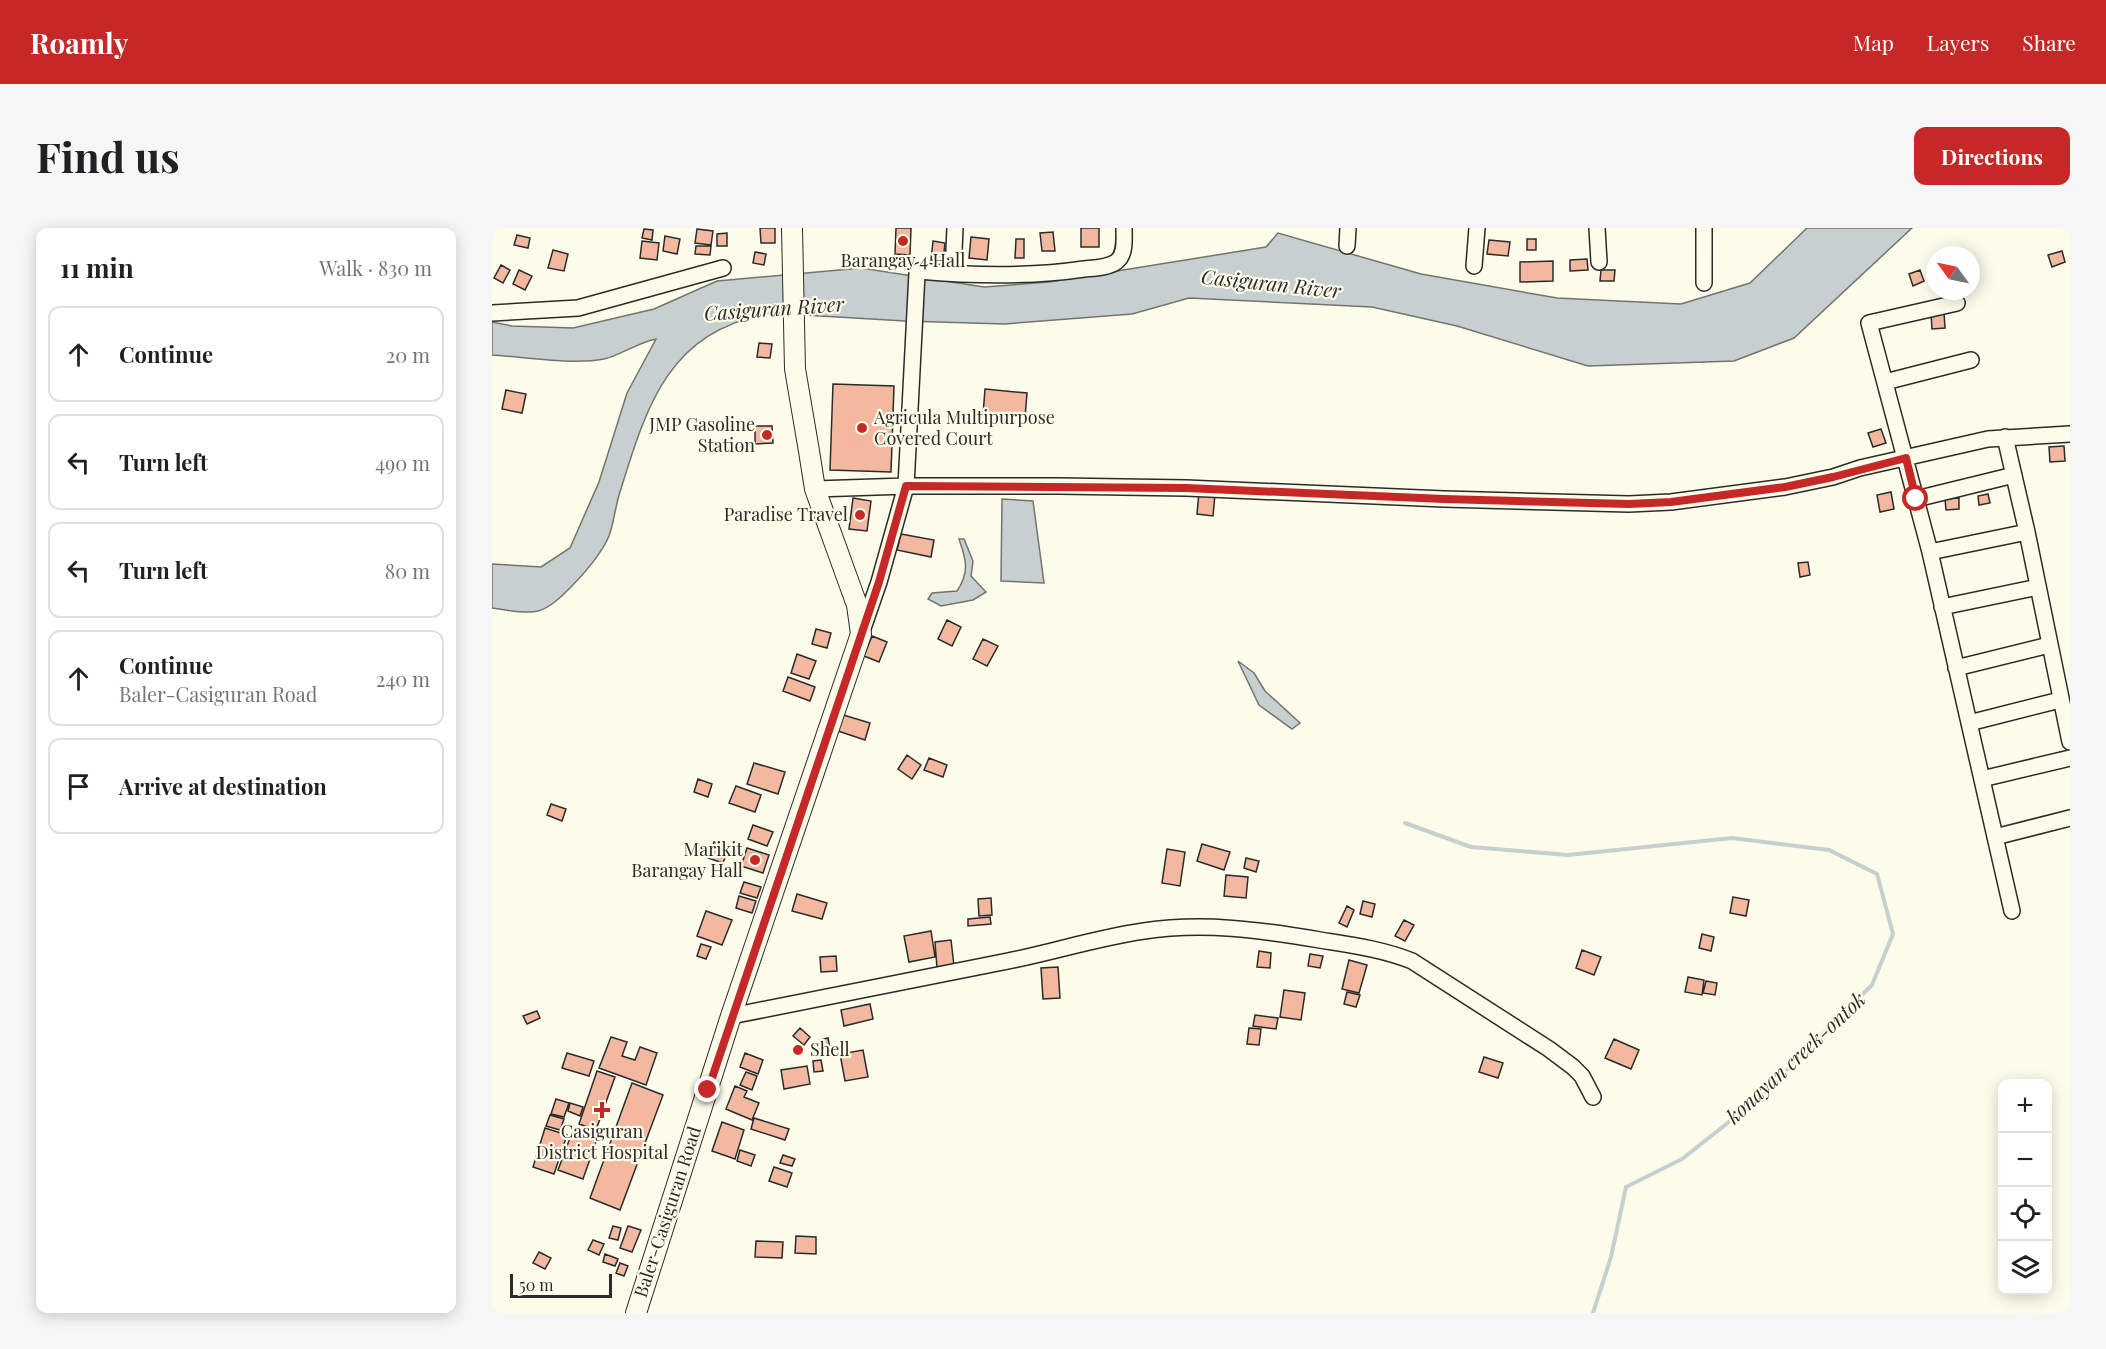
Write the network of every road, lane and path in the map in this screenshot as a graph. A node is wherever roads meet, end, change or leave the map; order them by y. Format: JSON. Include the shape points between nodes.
{"nodes":[{"id":1,"x":955,"y":228,"type":"edge"},
{"id":2,"x":1124,"y":228,"type":"edge"},
{"id":3,"x":1348,"y":228,"type":"edge"},
{"id":4,"x":1477,"y":228,"type":"edge"},
{"id":5,"x":1597,"y":228,"type":"edge"},
{"id":6,"x":1704,"y":228,"type":"edge"},
{"id":7,"x":792,"y":237,"type":"edge"},
{"id":8,"x":1347,"y":246,"type":"dead end"},
{"id":9,"x":1599,"y":262,"type":"dead end"},
{"id":10,"x":1474,"y":266,"type":"dead end"},
{"id":11,"x":723,"y":268,"type":"dead end"},
{"id":12,"x":953,"y":273,"type":"junction"},
{"id":13,"x":1704,"y":283,"type":"dead end"},
{"id":14,"x":1958,"y":303,"type":"dead end"},
{"id":15,"x":492,"y":313,"type":"edge"},
{"id":16,"x":1971,"y":360,"type":"dead end"},
{"id":17,"x":1886,"y":382,"type":"junction"},
{"id":18,"x":2070,"y":434,"type":"edge"},
{"id":19,"x":2005,"y":437,"type":"junction"},
{"id":20,"x":1906,"y":458,"type":"junction"},
{"id":21,"x":2014,"y":475,"type":"junction"},
{"id":22,"x":906,"y":486,"type":"junction"},
{"id":23,"x":815,"y":489,"type":"junction"},
{"id":24,"x":1916,"y":499,"type":"junction"},
{"id":25,"x":2027,"y":532,"type":"junction"},
{"id":26,"x":1930,"y":552,"type":"junction"},
{"id":27,"x":2038,"y":587,"type":"junction"},
{"id":28,"x":1942,"y":607,"type":"junction"},
{"id":29,"x":861,"y":634,"type":"junction"},
{"id":30,"x":2049,"y":645,"type":"junction"},
{"id":31,"x":1956,"y":668,"type":"junction"},
{"id":32,"x":2060,"y":700,"type":"junction"},
{"id":33,"x":1969,"y":723,"type":"junction"},
{"id":34,"x":2070,"y":742,"type":"edge"},
{"id":35,"x":2070,"y":758,"type":"edge"},
{"id":36,"x":1982,"y":779,"type":"junction"},
{"id":37,"x":2070,"y":818,"type":"edge"},
{"id":38,"x":1995,"y":837,"type":"junction"},
{"id":39,"x":2012,"y":912,"type":"dead end"},
{"id":40,"x":731,"y":1016,"type":"junction"},
{"id":41,"x":1593,"y":1097,"type":"dead end"},
{"id":42,"x":636,"y":1313,"type":"edge"}],
"edges":[{"from":1,"to":12,"type":"street"},
{"from":2,"to":12,"type":"street","via":[[1120,257],[1104,267],[1041,274]]},
{"from":3,"to":8,"type":"street"},
{"from":4,"to":10,"type":"street"},
{"from":5,"to":9,"type":"street"},
{"from":6,"to":13,"type":"street"},
{"from":7,"to":23,"type":"main road","name":"Baler-Casiguran Road","via":[[795,369]]},
{"from":11,"to":15,"type":"street","via":[[578,308]]},
{"from":12,"to":22,"type":"street","via":[[919,271],[917,275]]},
{"from":14,"to":17,"type":"street","via":[[1869,323]]},
{"from":16,"to":17,"type":"street"},
{"from":17,"to":20,"type":"street"},
{"from":18,"to":19,"type":"street"},
{"from":19,"to":20,"type":"street"},
{"from":19,"to":21,"type":"street"},
{"from":20,"to":22,"type":"street","via":[[1785,487],[1629,504],[1174,488]]},
{"from":20,"to":24,"type":"street"},
{"from":21,"to":24,"type":"street"},
{"from":21,"to":25,"type":"street"},
{"from":22,"to":23,"type":"street"},
{"from":22,"to":29,"type":"street"},
{"from":23,"to":29,"type":"main road","name":"Baler-Casiguran Road","via":[[857,605]]},
{"from":24,"to":26,"type":"street"},
{"from":25,"to":26,"type":"street"},
{"from":25,"to":27,"type":"street"},
{"from":26,"to":28,"type":"street"},
{"from":27,"to":28,"type":"street"},
{"from":27,"to":30,"type":"street"},
{"from":28,"to":31,"type":"street"},
{"from":29,"to":40,"type":"main road","name":"Baler-Casiguran Road"},
{"from":30,"to":31,"type":"street"},
{"from":30,"to":32,"type":"street"},
{"from":31,"to":33,"type":"street"},
{"from":32,"to":33,"type":"street"},
{"from":32,"to":34,"type":"street"},
{"from":33,"to":36,"type":"street"},
{"from":35,"to":36,"type":"street"},
{"from":36,"to":38,"type":"street"},
{"from":37,"to":38,"type":"street"},
{"from":38,"to":39,"type":"street"},
{"from":40,"to":41,"type":"street","via":[[1037,956],[1122,934],[1178,927],[1238,928],[1365,947],[1412,961],[1573,1067]]},
{"from":40,"to":42,"type":"main road","name":"Baler-Casiguran Road"}]}
